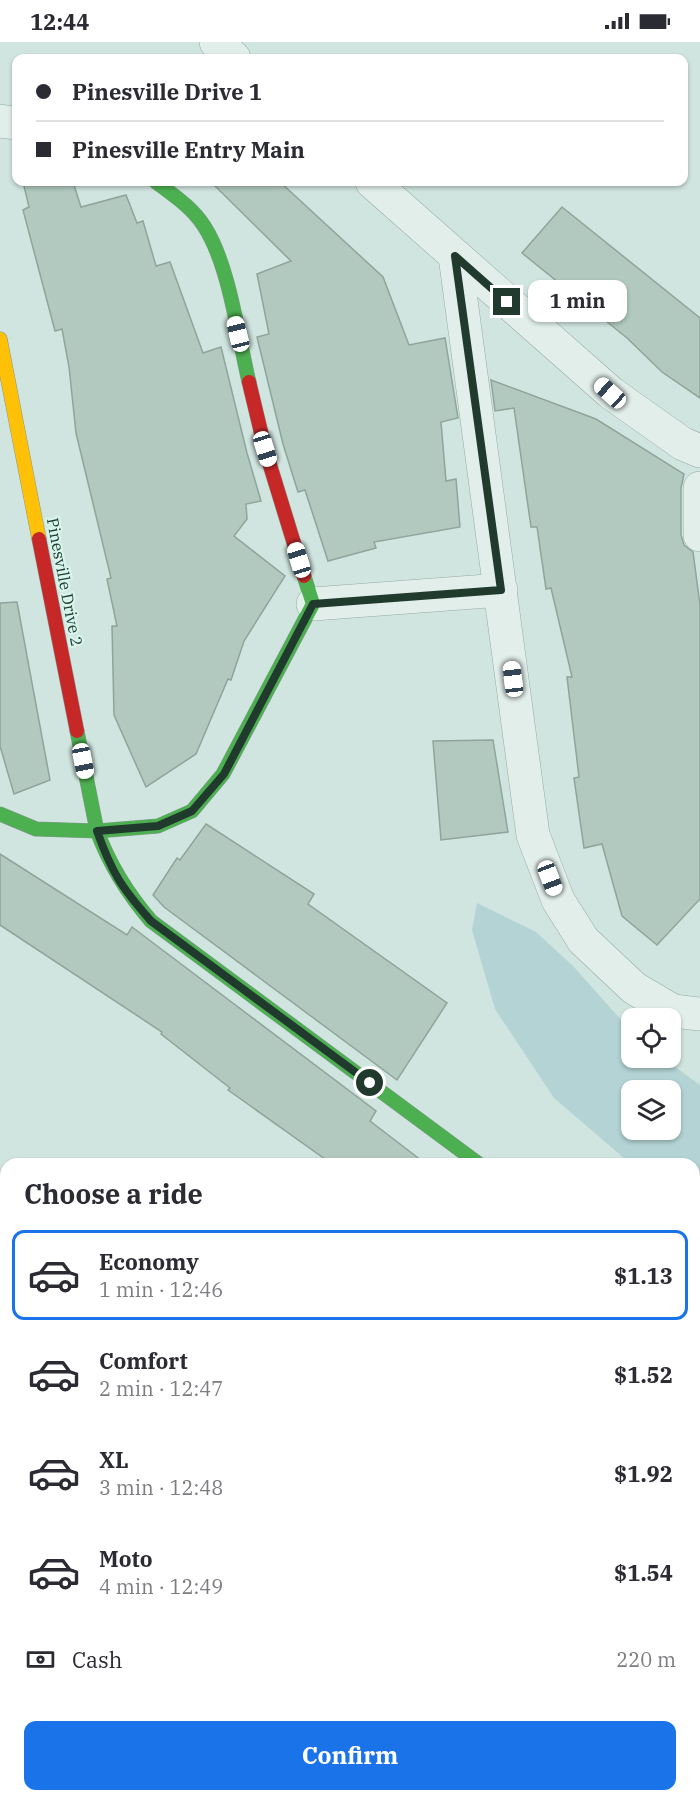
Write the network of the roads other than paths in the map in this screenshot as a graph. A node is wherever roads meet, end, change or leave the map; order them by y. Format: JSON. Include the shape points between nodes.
{"nodes":[{"id":1,"x":216,"y":42,"type":"edge"},
{"id":2,"x":230,"y":54,"type":"edge"},
{"id":3,"x":161,"y":186,"type":"edge"},
{"id":4,"x":376,"y":186,"type":"edge"},
{"id":5,"x":455,"y":256,"type":"junction"},
{"id":6,"x":0,"y":339,"type":"edge"},
{"id":7,"x":700,"y":451,"type":"edge"},
{"id":8,"x":700,"y":488,"type":"edge"},
{"id":9,"x":700,"y":535,"type":"edge"},
{"id":10,"x":501,"y":590,"type":"junction"},
{"id":11,"x":313,"y":604,"type":"junction"},
{"id":12,"x":0,"y":814,"type":"edge"},
{"id":13,"x":97,"y":831,"type":"junction"},
{"id":14,"x":700,"y":1014,"type":"edge"},
{"id":15,"x":471,"y":1158,"type":"edge"}],
"edges":[{"from":1,"to":2,"type":"street"},
{"from":3,"to":11,"type":"street","via":[[195,211],[212,236],[265,449]]},
{"from":4,"to":5,"type":"street"},
{"from":5,"to":7,"type":"street","via":[[610,393],[682,444]]},
{"from":5,"to":10,"type":"street"},
{"from":6,"to":13,"type":"street","name":"Pinesville Drive 2"},
{"from":8,"to":9,"type":"street"},
{"from":10,"to":11,"type":"street"},
{"from":10,"to":14,"type":"street","via":[[533,835],[558,900],[583,940],[634,988],[673,1011]]},
{"from":11,"to":13,"type":"street","via":[[224,774],[192,811],[158,826]]},
{"from":12,"to":13,"type":"street","via":[[36,829]]},
{"from":13,"to":15,"type":"street","name":"Pinesville Drive 2","via":[[112,872],[151,921]]}]}
